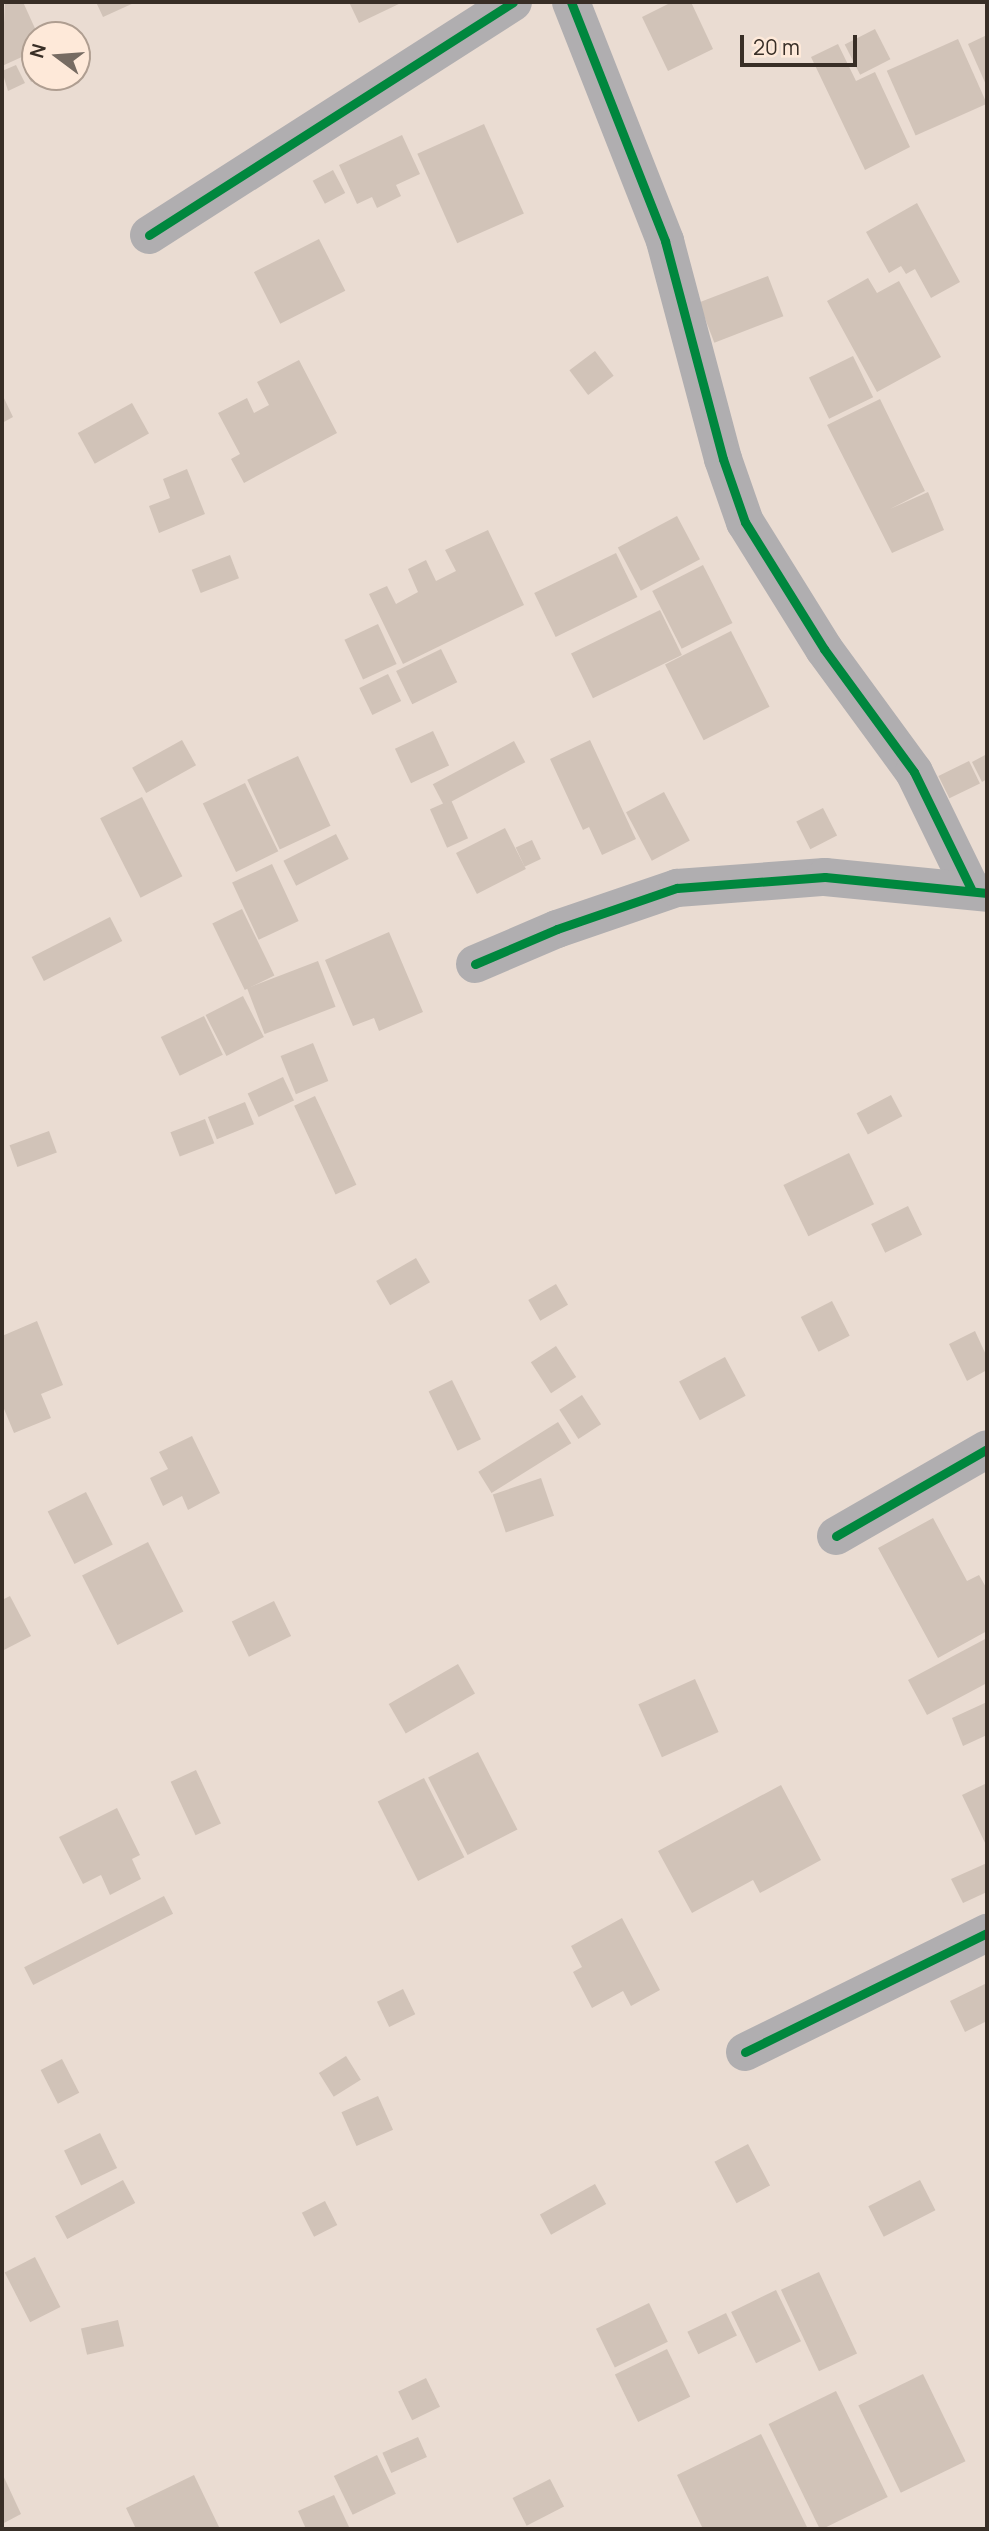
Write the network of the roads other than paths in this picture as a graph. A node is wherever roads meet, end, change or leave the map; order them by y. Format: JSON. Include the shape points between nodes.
{"nodes":[{"id":1,"x":513,"y":2,"type":"edge"},
{"id":2,"x":571,"y":2,"type":"edge"},
{"id":3,"x":149,"y":235,"type":"dead end"},
{"id":4,"x":979,"y":891,"type":"edge"},
{"id":5,"x":475,"y":964,"type":"dead end"},
{"id":6,"x":987,"y":1449,"type":"edge"},
{"id":7,"x":836,"y":1536,"type":"dead end"},
{"id":8,"x":987,"y":1933,"type":"edge"},
{"id":9,"x":745,"y":2052,"type":"dead end"}],
"edges":[{"from":1,"to":3,"type":"street"},
{"from":2,"to":4,"type":"street","via":[[665,241],[723,459],[746,522],[824,649],[914,772]]},
{"from":4,"to":5,"type":"street","via":[[825,877],[677,888],[556,929]]},
{"from":6,"to":7,"type":"street"},
{"from":8,"to":9,"type":"street"}]}
